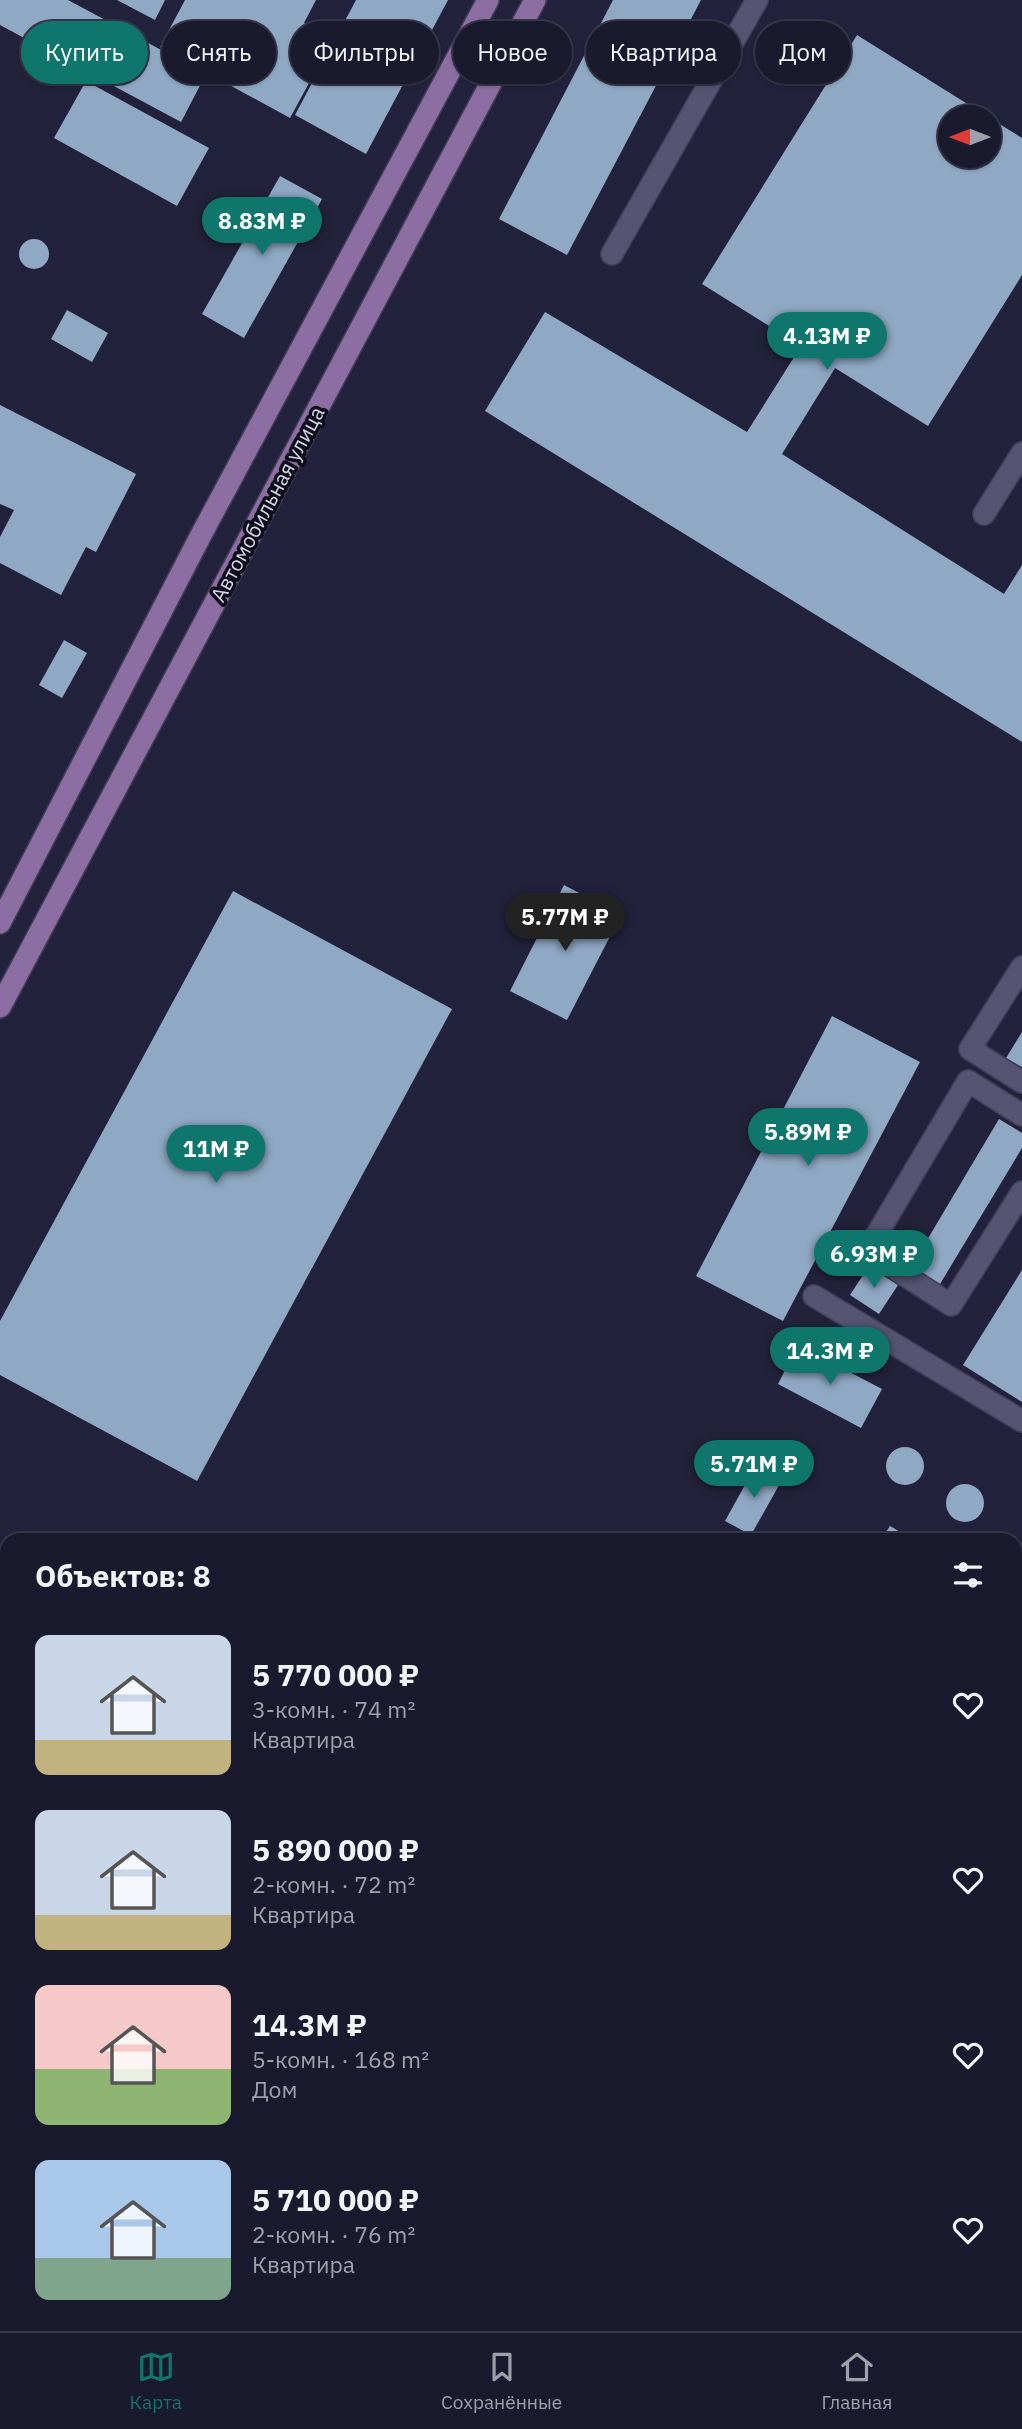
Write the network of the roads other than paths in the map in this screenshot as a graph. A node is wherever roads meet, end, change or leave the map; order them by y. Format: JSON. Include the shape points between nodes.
{"nodes":[{"id":1,"x":488,"y":0,"type":"edge"},
{"id":2,"x":535,"y":0,"type":"edge"},
{"id":3,"x":757,"y":0,"type":"edge"},
{"id":4,"x":611,"y":254,"type":"dead end"},
{"id":5,"x":1022,"y":453,"type":"edge"},
{"id":6,"x":984,"y":514,"type":"dead end"},
{"id":7,"x":0,"y":923,"type":"edge"},
{"id":8,"x":1022,"y":967,"type":"edge"},
{"id":9,"x":0,"y":1007,"type":"edge"},
{"id":10,"x":1022,"y":1082,"type":"edge"},
{"id":11,"x":1022,"y":1115,"type":"edge"},
{"id":12,"x":1022,"y":1192,"type":"edge"},
{"id":13,"x":814,"y":1296,"type":"dead end"},
{"id":14,"x":1022,"y":1420,"type":"edge"}],
"edges":[{"from":1,"to":7,"type":"main road","name":"Автомобильная улица","via":[[201,535]]},
{"from":2,"to":9,"type":"main road","name":"Автомобильная улица"},
{"from":3,"to":4,"type":"street"},
{"from":5,"to":6,"type":"street"},
{"from":8,"to":10,"type":"street","via":[[970,1049]]},
{"from":11,"to":12,"type":"street","via":[[968,1081],[867,1251],[951,1305]]},
{"from":13,"to":14,"type":"street"}]}
